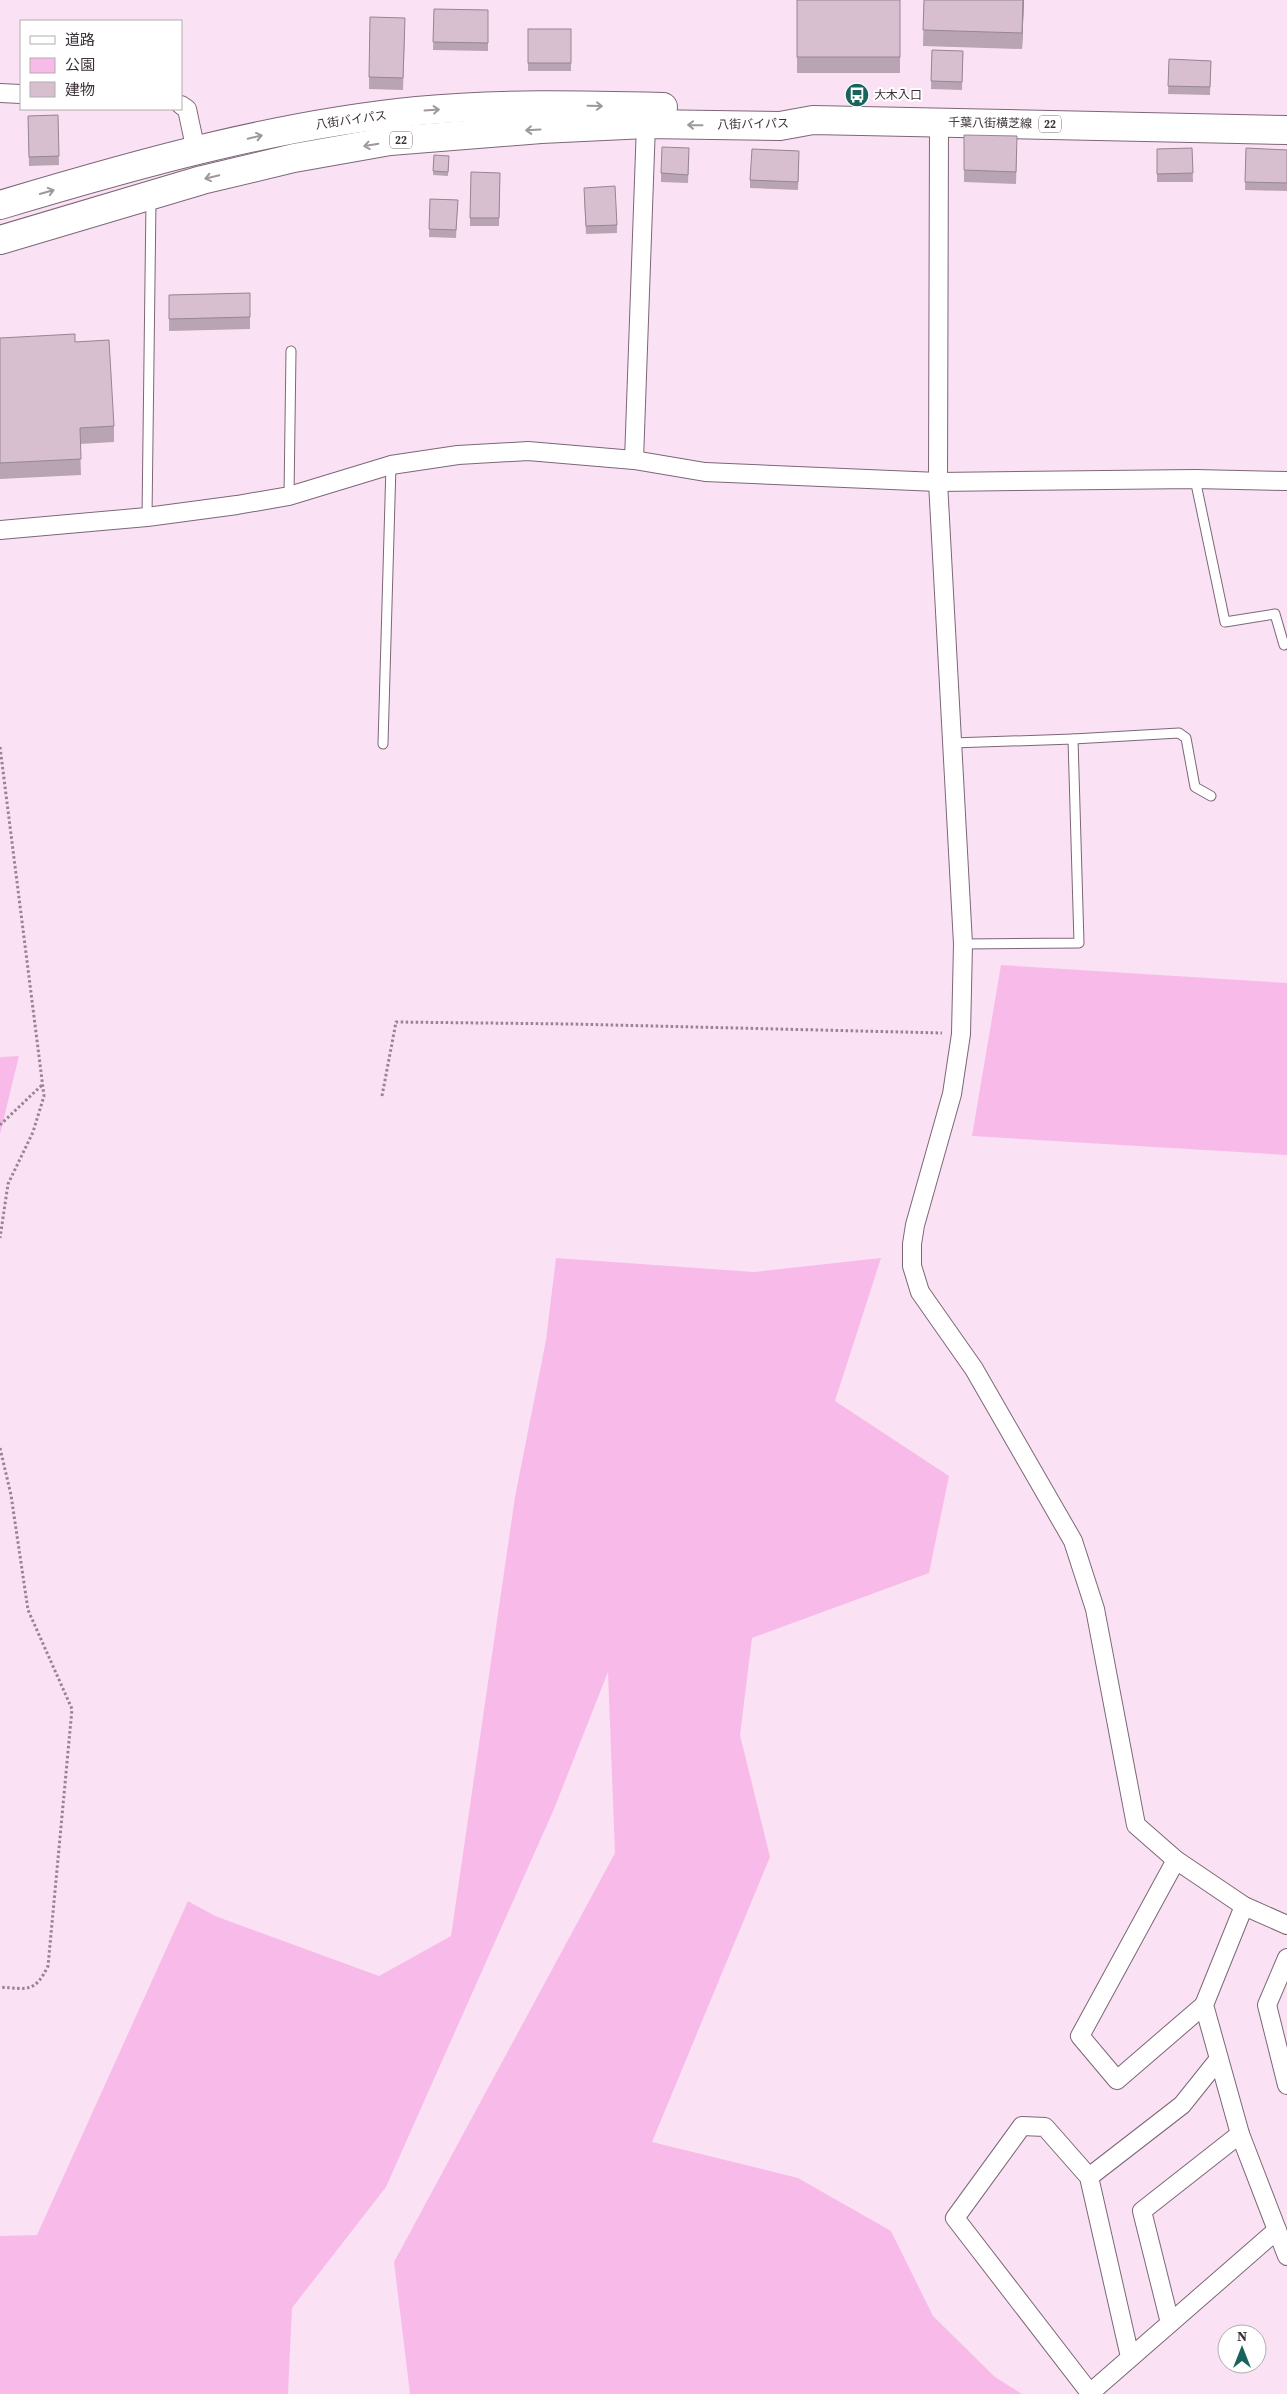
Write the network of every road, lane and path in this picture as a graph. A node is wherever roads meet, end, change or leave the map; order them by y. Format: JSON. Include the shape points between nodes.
{"nodes":[{"id":1,"x":0,"y":93,"type":"edge"},
{"id":2,"x":20,"y":94,"type":"edge"},
{"id":3,"x":182,"y":106,"type":"edge"},
{"id":4,"x":813,"y":120,"type":"junction"},
{"id":5,"x":939,"y":122,"type":"junction"},
{"id":6,"x":646,"y":124,"type":"junction"},
{"id":7,"x":1287,"y":130,"type":"edge"},
{"id":8,"x":196,"y":151,"type":"junction"},
{"id":9,"x":151,"y":195,"type":"junction"},
{"id":10,"x":0,"y":205,"type":"edge"},
{"id":11,"x":0,"y":240,"type":"edge"},
{"id":12,"x":291,"y":351,"type":"dead end"},
{"id":13,"x":634,"y":460,"type":"junction"},
{"id":14,"x":392,"y":465,"type":"junction"},
{"id":15,"x":1195,"y":479,"type":"junction"},
{"id":16,"x":938,"y":482,"type":"junction"},
{"id":17,"x":1287,"y":482,"type":"edge"},
{"id":18,"x":289,"y":496,"type":"junction"},
{"id":19,"x":147,"y":517,"type":"junction"},
{"id":20,"x":0,"y":530,"type":"edge"},
{"id":21,"x":1284,"y":645,"type":"dead end"},
{"id":22,"x":1073,"y":739,"type":"junction"},
{"id":23,"x":952,"y":743,"type":"junction"},
{"id":24,"x":383,"y":744,"type":"dead end"},
{"id":25,"x":0,"y":747,"type":"edge"},
{"id":26,"x":1211,"y":796,"type":"dead end"},
{"id":27,"x":963,"y":944,"type":"junction"},
{"id":28,"x":961,"y":1034,"type":"junction"},
{"id":29,"x":42,"y":1085,"type":"junction"},
{"id":30,"x":382,"y":1096,"type":"dead end"},
{"id":31,"x":0,"y":1124,"type":"edge"},
{"id":32,"x":0,"y":1238,"type":"edge"},
{"id":33,"x":0,"y":1448,"type":"edge"},
{"id":34,"x":1176,"y":1860,"type":"junction"},
{"id":35,"x":1244,"y":1906,"type":"junction"},
{"id":36,"x":1287,"y":1925,"type":"edge"},
{"id":37,"x":1287,"y":1958,"type":"edge"},
{"id":38,"x":0,"y":1987,"type":"edge"},
{"id":39,"x":1204,"y":2005,"type":"junction"},
{"id":40,"x":1218,"y":2060,"type":"junction"},
{"id":41,"x":1287,"y":2085,"type":"edge"},
{"id":42,"x":1240,"y":2134,"type":"junction"},
{"id":43,"x":1089,"y":2177,"type":"junction"},
{"id":44,"x":1277,"y":2230,"type":"junction"},
{"id":45,"x":1287,"y":2256,"type":"edge"},
{"id":46,"x":1170,"y":2322,"type":"junction"},
{"id":47,"x":1130,"y":2356,"type":"junction"}],
"edges":[{"from":1,"to":2,"type":"street"},
{"from":3,"to":8,"type":"street","via":[[187,110]]},
{"from":4,"to":5,"type":"main road","name":"千葉八街横芝線","number":"22"},
{"from":4,"to":6,"type":"main road","name":"八街バイパス","number":"22","one_way":true,"via":[[780,126]]},
{"from":8,"to":4,"type":"main road","name":"八街バイパス","number":"22","one_way":true,"via":[[295,128],[361,118],[511,105],[780,109]]},
{"from":5,"to":7,"type":"main road","name":"千葉八街横芝線","number":"22"},
{"from":5,"to":16,"type":"street"},
{"from":6,"to":9,"type":"main road","name":"八街バイパス","number":"22","one_way":true,"via":[[390,141],[285,160]]},
{"from":6,"to":13,"type":"street"},
{"from":10,"to":8,"type":"main road","name":"八街バイパス","number":"22","one_way":true},
{"from":9,"to":11,"type":"main road","name":"八街バイパス","number":"22"},
{"from":9,"to":19,"type":"lane"},
{"from":12,"to":18,"type":"lane"},
{"from":13,"to":14,"type":"street","via":[[528,451]]},
{"from":13,"to":16,"type":"street","via":[[705,472]]},
{"from":14,"to":18,"type":"street"},
{"from":14,"to":24,"type":"lane"},
{"from":15,"to":16,"type":"street"},
{"from":15,"to":17,"type":"street"},
{"from":15,"to":21,"type":"lane","via":[[1225,622],[1275,614]]},
{"from":16,"to":23,"type":"street"},
{"from":18,"to":19,"type":"street"},
{"from":19,"to":20,"type":"street"},
{"from":22,"to":23,"type":"lane"},
{"from":22,"to":26,"type":"lane","via":[[1179,734],[1186,738],[1195,787]]},
{"from":22,"to":27,"type":"lane","via":[[1078,943]]},
{"from":23,"to":27,"type":"street"},
{"from":25,"to":29,"type":"path"},
{"from":27,"to":28,"type":"street"},
{"from":28,"to":30,"type":"path","via":[[396,1022]]},
{"from":28,"to":34,"type":"street","via":[[952,1094],[915,1225],[912,1266],[920,1292],[974,1369],[1073,1541],[1096,1609],[1136,1825]]},
{"from":29,"to":31,"type":"path"},
{"from":29,"to":32,"type":"path","via":[[44,1096],[33,1132],[8,1184]]},
{"from":33,"to":38,"type":"path","via":[[11,1495],[28,1610],[72,1709],[48,1966],[40,1982],[32,1988]]},
{"from":34,"to":35,"type":"street"},
{"from":34,"to":39,"type":"street","via":[[1080,2036],[1117,2080]]},
{"from":35,"to":36,"type":"street"},
{"from":35,"to":39,"type":"street"},
{"from":37,"to":41,"type":"street","via":[[1267,2005]]},
{"from":39,"to":40,"type":"street"},
{"from":40,"to":42,"type":"street"},
{"from":40,"to":43,"type":"street","via":[[1182,2105]]},
{"from":42,"to":44,"type":"street"},
{"from":42,"to":46,"type":"street","via":[[1142,2211]]},
{"from":43,"to":47,"type":"street"},
{"from":43,"to":47,"type":"street","via":[[1045,2126],[1022,2126],[956,2218],[1090,2393]]},
{"from":44,"to":45,"type":"street"},
{"from":44,"to":46,"type":"street"},
{"from":46,"to":47,"type":"street"}]}
